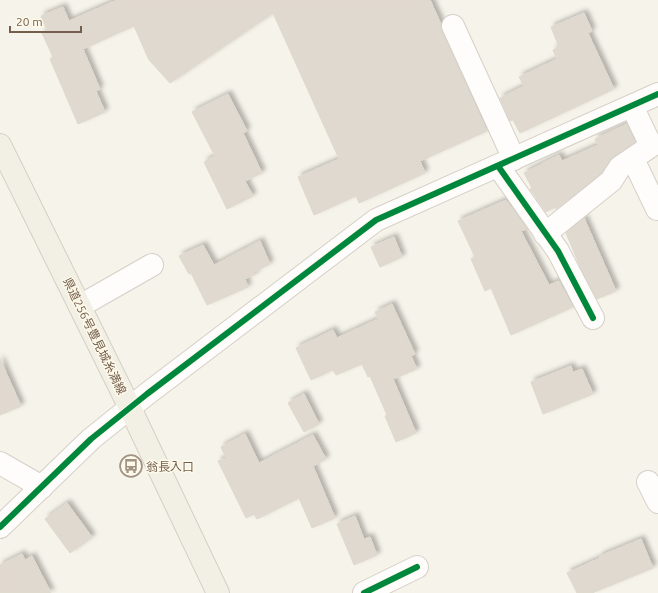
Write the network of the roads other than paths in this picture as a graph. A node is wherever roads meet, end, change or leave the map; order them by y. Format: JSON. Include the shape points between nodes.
{"nodes":[{"id":1,"x":453,"y":26,"type":"dead end"},
{"id":2,"x":658,"y":94,"type":"edge"},
{"id":3,"x":632,"y":106,"type":"junction"},
{"id":4,"x":0,"y":145,"type":"edge"},
{"id":5,"x":633,"y":159,"type":"junction"},
{"id":6,"x":506,"y":162,"type":"junction"},
{"id":7,"x":657,"y":210,"type":"dead end"},
{"id":8,"x":546,"y":234,"type":"junction"},
{"id":9,"x":152,"y":265,"type":"dead end"},
{"id":10,"x":80,"y":306,"type":"junction"},
{"id":11,"x":593,"y":318,"type":"dead end"},
{"id":12,"x":130,"y":408,"type":"junction"},
{"id":13,"x":0,"y":463,"type":"edge"},
{"id":14,"x":648,"y":482,"type":"dead end"},
{"id":15,"x":42,"y":487,"type":"junction"},
{"id":16,"x":658,"y":502,"type":"edge"},
{"id":17,"x":0,"y":527,"type":"edge"},
{"id":18,"x":417,"y":567,"type":"dead end"},
{"id":19,"x":218,"y":593,"type":"edge"},
{"id":20,"x":364,"y":593,"type":"edge"}],
"edges":[{"from":1,"to":6,"type":"street"},
{"from":2,"to":3,"type":"street"},
{"from":3,"to":5,"type":"street","via":[[652,146]]},
{"from":3,"to":6,"type":"street"},
{"from":4,"to":10,"type":"main road","name":"県道256号豊見城糸満線"},
{"from":5,"to":7,"type":"street"},
{"from":5,"to":8,"type":"street","via":[[620,167],[611,181]]},
{"from":6,"to":8,"type":"street"},
{"from":6,"to":12,"type":"street","via":[[376,220]]},
{"from":8,"to":11,"type":"street","via":[[558,251]]},
{"from":9,"to":10,"type":"street"},
{"from":10,"to":12,"type":"main road","name":"県道256号豊見城糸満線"},
{"from":12,"to":15,"type":"street","via":[[91,439]]},
{"from":12,"to":19,"type":"main road","name":"県道256号豊見城糸満線"},
{"from":13,"to":15,"type":"street"},
{"from":14,"to":16,"type":"street"},
{"from":15,"to":17,"type":"street"},
{"from":18,"to":20,"type":"street"}]}
